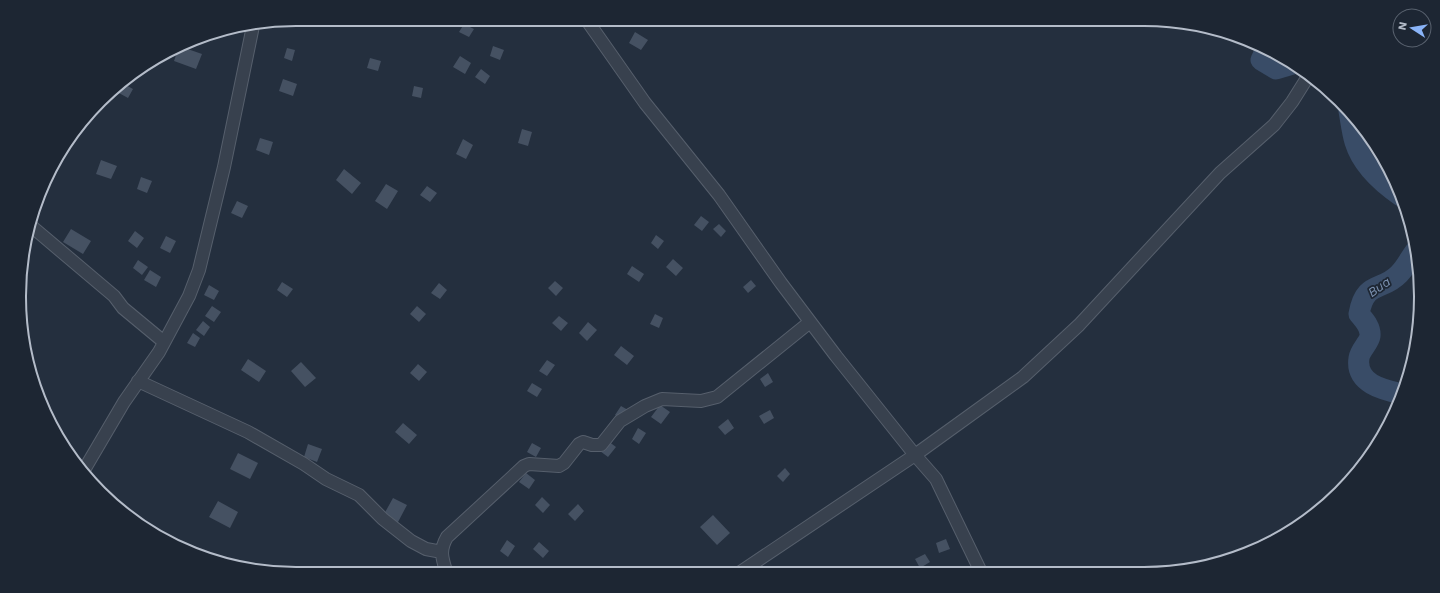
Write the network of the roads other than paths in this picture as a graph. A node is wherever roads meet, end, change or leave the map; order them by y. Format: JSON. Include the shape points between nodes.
{"nodes":[{"id":1,"x":591,"y":26,"type":"edge"},
{"id":2,"x":252,"y":30,"type":"edge"},
{"id":3,"x":1306,"y":80,"type":"edge"},
{"id":4,"x":34,"y":229,"type":"edge"},
{"id":5,"x":810,"y":322,"type":"junction"},
{"id":6,"x":164,"y":342,"type":"junction"},
{"id":7,"x":138,"y":381,"type":"junction"},
{"id":8,"x":915,"y":456,"type":"junction"},
{"id":9,"x":86,"y":466,"type":"edge"},
{"id":10,"x":442,"y":552,"type":"junction"},
{"id":11,"x":445,"y":567,"type":"edge"},
{"id":12,"x":747,"y":567,"type":"edge"},
{"id":13,"x":979,"y":567,"type":"edge"}],
"edges":[{"from":1,"to":5,"type":"street","via":[[645,103],[719,195]]},
{"from":2,"to":6,"type":"street","via":[[224,167],[199,270],[189,296]]},
{"from":3,"to":8,"type":"street","via":[[1274,126],[1220,173],[1079,326],[1023,377]]},
{"from":4,"to":6,"type":"street"},
{"from":5,"to":8,"type":"street"},
{"from":5,"to":10,"type":"street","via":[[717,397],[701,401],[662,399],[645,406],[620,422],[601,445],[583,442],[578,444],[564,464],[524,466],[447,537]]},
{"from":6,"to":7,"type":"street"},
{"from":7,"to":9,"type":"street"},
{"from":7,"to":10,"type":"street","via":[[248,432],[326,479],[359,495],[383,519],[411,541],[426,549]]},
{"from":8,"to":12,"type":"street"},
{"from":8,"to":13,"type":"street","via":[[936,479]]},
{"from":10,"to":11,"type":"street"}]}
